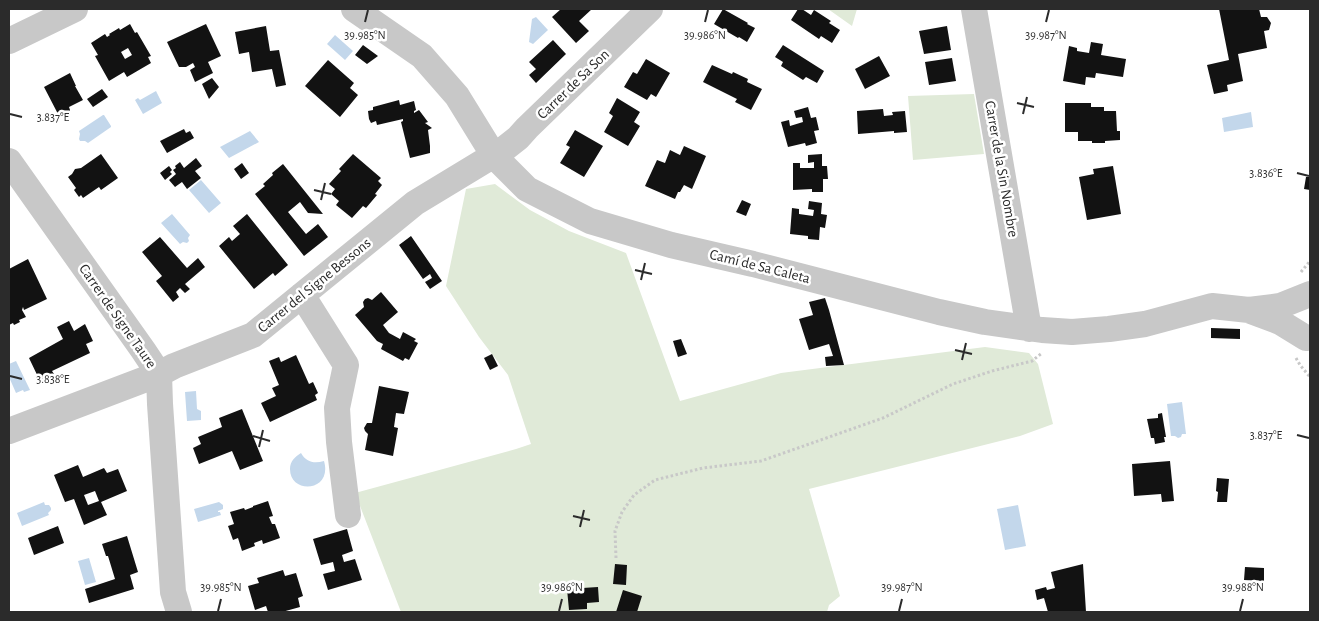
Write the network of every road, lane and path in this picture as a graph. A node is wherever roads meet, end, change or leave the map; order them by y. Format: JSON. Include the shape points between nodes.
{"nodes":[{"id":1,"x":75,"y":9,"type":"edge"},
{"id":2,"x":354,"y":9,"type":"edge"},
{"id":3,"x":650,"y":9,"type":"edge"},
{"id":4,"x":974,"y":9,"type":"edge"},
{"id":5,"x":9,"y":41,"type":"edge"},
{"id":6,"x":494,"y":156,"type":"junction"},
{"id":7,"x":9,"y":161,"type":"edge"},
{"id":8,"x":1310,"y":293,"type":"edge"},
{"id":9,"x":302,"y":295,"type":"junction"},
{"id":10,"x":1249,"y":310,"type":"junction"},
{"id":11,"x":1029,"y":329,"type":"junction"},
{"id":12,"x":1308,"y":342,"type":"edge"},
{"id":13,"x":1045,"y":351,"type":"dead end"},
{"id":14,"x":158,"y":374,"type":"junction"},
{"id":15,"x":9,"y":431,"type":"edge"},
{"id":16,"x":348,"y":515,"type":"dead end"},
{"id":17,"x":616,"y":558,"type":"dead end"},
{"id":18,"x":178,"y":612,"type":"edge"}],
"edges":[{"from":1,"to":5,"type":"street"},
{"from":2,"to":6,"type":"street","name":"Camí de Sa Caleta","via":[[422,56],[457,96]]},
{"from":3,"to":6,"type":"street","name":"Carrer de Sa Son","via":[[518,138]]},
{"from":4,"to":11,"type":"street","name":"Carrer de la Sin Nombre"},
{"from":6,"to":9,"type":"street","name":"Carrer del Signe Bessons","via":[[416,204]]},
{"from":6,"to":11,"type":"street","name":"Camí de Sa Caleta","via":[[527,189],[590,221],[671,245],[939,312]]},
{"from":7,"to":14,"type":"street","name":"Carrer de Signe Taure"},
{"from":8,"to":10,"type":"street","name":"Camí de Sa Caleta","via":[[1280,306]]},
{"from":8,"to":12,"type":"street","via":[[1304,315]]},
{"from":9,"to":14,"type":"street","name":"Carrer del Signe Bessons","via":[[252,335]]},
{"from":9,"to":16,"type":"street","via":[[346,365],[337,408]]},
{"from":10,"to":11,"type":"street","name":"Camí de Sa Caleta","via":[[1212,306],[1145,324],[1109,329],[1072,332]]},
{"from":10,"to":12,"type":"street","name":"Camí de Sa Caleta","via":[[1280,322]]},
{"from":13,"to":17,"type":"path","via":[[1032,361],[953,384],[883,418],[762,461],[703,468],[655,480],[634,495],[622,512],[615,531]]},
{"from":14,"to":15,"type":"street","name":"Carrer del Signe Bessons"},
{"from":14,"to":18,"type":"street","name":"Carrer de Signe Taure","via":[[173,592]]}]}
